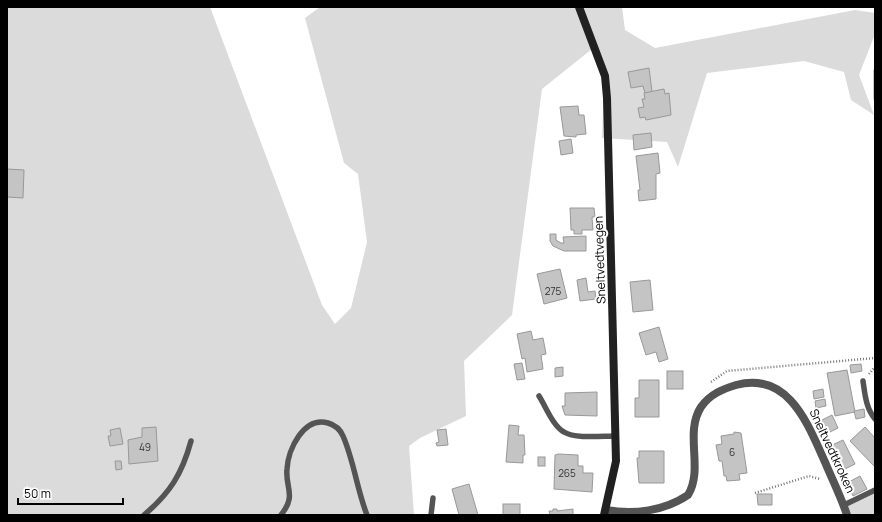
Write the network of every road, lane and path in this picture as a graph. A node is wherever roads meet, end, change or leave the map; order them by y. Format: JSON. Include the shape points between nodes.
{"nodes":[{"id":1,"x":580,"y":7,"type":"edge"},
{"id":2,"x":875,"y":358,"type":"edge"},
{"id":3,"x":862,"y":381,"type":"dead end"},
{"id":4,"x":540,"y":396,"type":"dead end"},
{"id":5,"x":709,"y":397,"type":"junction"},
{"id":6,"x":875,"y":419,"type":"edge"},
{"id":7,"x":616,"y":436,"type":"junction"},
{"id":8,"x":191,"y":441,"type":"dead end"},
{"id":9,"x":834,"y":484,"type":"junction"},
{"id":10,"x":875,"y":490,"type":"edge"},
{"id":11,"x":755,"y":493,"type":"dead end"},
{"id":12,"x":433,"y":498,"type":"dead end"},
{"id":13,"x":844,"y":505,"type":"junction"},
{"id":14,"x":605,"y":513,"type":"edge"},
{"id":15,"x":633,"y":514,"type":"edge"},
{"id":16,"x":144,"y":515,"type":"edge"},
{"id":17,"x":281,"y":515,"type":"edge"},
{"id":18,"x":367,"y":515,"type":"edge"},
{"id":19,"x":431,"y":515,"type":"edge"},
{"id":20,"x":847,"y":515,"type":"edge"}],
"edges":[{"from":1,"to":7,"type":"main road","name":"Sneltvedtvegen","via":[[603,71],[607,98]]},
{"from":2,"to":5,"type":"path","via":[[727,371],[711,382]]},
{"from":3,"to":6,"type":"lane","via":[[870,414]]},
{"from":4,"to":7,"type":"lane","via":[[563,432],[575,435]]},
{"from":5,"to":9,"type":"street","name":"Sneltvedtkroken","via":[[723,389],[750,383],[782,392],[797,406],[805,420]]},
{"from":5,"to":15,"type":"street","via":[[701,407],[695,425],[694,476],[688,495],[670,505]]},
{"from":7,"to":14,"type":"main road","name":"Sneltvedtvegen","via":[[614,474]]},
{"from":8,"to":16,"type":"lane","via":[[185,463],[173,485]]},
{"from":9,"to":11,"type":"path","via":[[809,476]]},
{"from":9,"to":13,"type":"street","name":"Sneltvedtkroken"},
{"from":10,"to":13,"type":"lane","name":"Sneltvedtkroken"},
{"from":12,"to":19,"type":"lane"},
{"from":13,"to":20,"type":"street","name":"Sneltvedtkroken"},
{"from":14,"to":15,"type":"street"},
{"from":17,"to":18,"type":"lane","via":[[290,494],[287,473],[289,457],[300,434],[305,428],[317,422],[334,425],[343,436]]}]}
